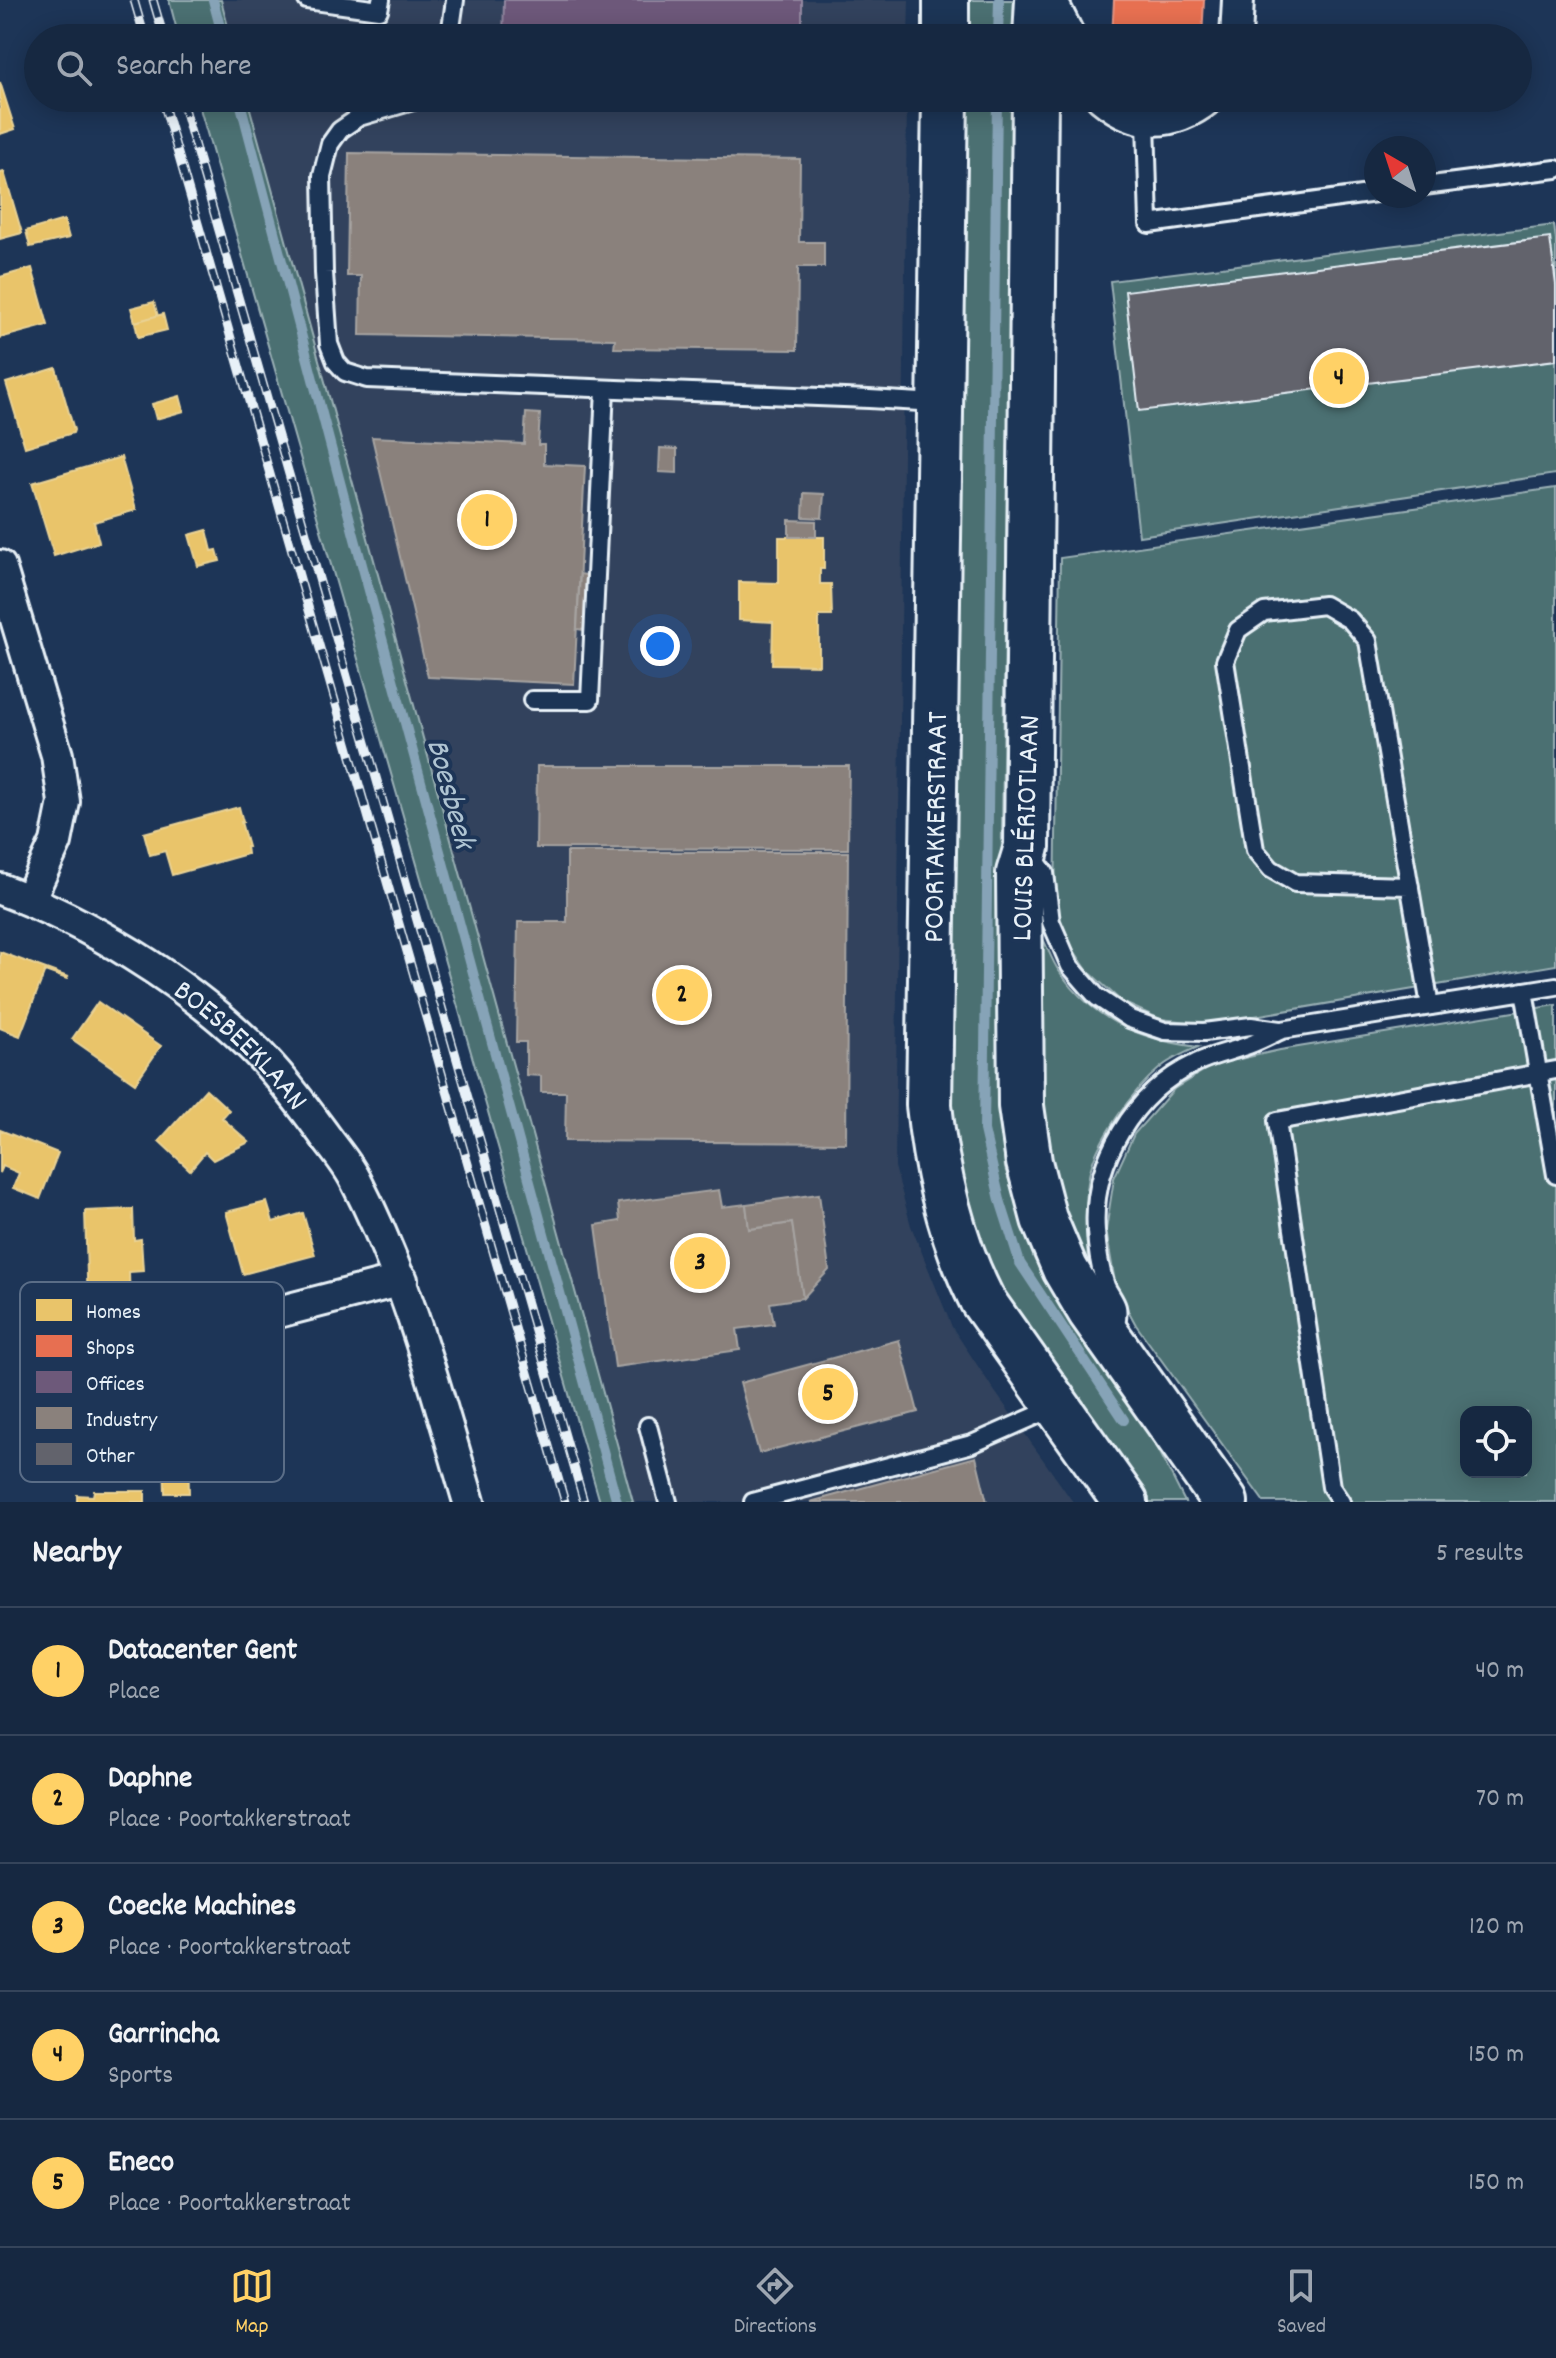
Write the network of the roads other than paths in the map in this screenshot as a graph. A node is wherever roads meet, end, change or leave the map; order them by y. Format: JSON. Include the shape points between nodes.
{"nodes":[{"id":1,"x":307,"y":0,"type":"edge"},
{"id":2,"x":381,"y":0,"type":"edge"},
{"id":3,"x":455,"y":0,"type":"edge"},
{"id":4,"x":946,"y":0,"type":"edge"},
{"id":5,"x":1038,"y":0,"type":"edge"},
{"id":6,"x":1051,"y":0,"type":"edge"},
{"id":7,"x":1238,"y":0,"type":"edge"},
{"id":8,"x":452,"y":24,"type":"edge"},
{"id":9,"x":946,"y":24,"type":"edge"},
{"id":10,"x":1037,"y":24,"type":"edge"},
{"id":11,"x":1063,"y":24,"type":"edge"},
{"id":12,"x":1237,"y":24,"type":"edge"},
{"id":13,"x":376,"y":112,"type":"edge"},
{"id":14,"x":945,"y":112,"type":"edge"},
{"id":15,"x":1035,"y":112,"type":"edge"},
{"id":16,"x":1121,"y":112,"type":"edge"},
{"id":17,"x":1184,"y":112,"type":"edge"},
{"id":18,"x":1146,"y":121,"type":"junction"},
{"id":19,"x":1556,"y":169,"type":"edge"},
{"id":20,"x":1436,"y":184,"type":"edge"},
{"id":21,"x":1364,"y":195,"type":"edge"},
{"id":22,"x":605,"y":389,"type":"junction"},
{"id":23,"x":940,"y":404,"type":"junction"},
{"id":24,"x":0,"y":566,"type":"edge"},
{"id":25,"x":532,"y":700,"type":"dead end"},
{"id":26,"x":1027,"y":847,"type":"junction"},
{"id":27,"x":1410,"y":886,"type":"junction"},
{"id":28,"x":0,"y":889,"type":"edge"},
{"id":29,"x":29,"y":900,"type":"junction"},
{"id":30,"x":1556,"y":986,"type":"edge"},
{"id":31,"x":1524,"y":991,"type":"junction"},
{"id":32,"x":1430,"y":1006,"type":"junction"},
{"id":33,"x":1282,"y":1030,"type":"junction"},
{"id":34,"x":1548,"y":1071,"type":"edge"},
{"id":35,"x":1556,"y":1175,"type":"edge"},
{"id":36,"x":402,"y":1280,"type":"junction"},
{"id":37,"x":284,"y":1310,"type":"edge"},
{"id":38,"x":1113,"y":1343,"type":"junction"},
{"id":39,"x":1058,"y":1407,"type":"junction"},
{"id":40,"x":648,"y":1426,"type":"dead end"},
{"id":41,"x":469,"y":1502,"type":"edge"},
{"id":42,"x":668,"y":1502,"type":"edge"},
{"id":43,"x":753,"y":1502,"type":"edge"},
{"id":44,"x":1125,"y":1502,"type":"edge"},
{"id":45,"x":1225,"y":1502,"type":"edge"},
{"id":46,"x":1341,"y":1502,"type":"edge"}],
"edges":[{"from":1,"to":2,"type":"lane","via":[[379,10]]},
{"from":3,"to":8,"type":"lane"},
{"from":4,"to":9,"type":"street"},
{"from":5,"to":10,"type":"street"},
{"from":6,"to":11,"type":"street"},
{"from":7,"to":12,"type":"street"},
{"from":13,"to":22,"type":"lane","via":[[340,130],[330,144],[322,176],[329,344],[336,362],[345,372],[367,379]]},
{"from":14,"to":23,"type":"street","name":"POORTAKKERSTRAAT"},
{"from":15,"to":26,"type":"street","name":"LOUIS BLÉRIOTLAAN"},
{"from":16,"to":18,"type":"street"},
{"from":17,"to":18,"type":"street"},
{"from":18,"to":21,"type":"lane","via":[[1149,224]]},
{"from":19,"to":20,"type":"lane"},
{"from":22,"to":23,"type":"lane"},
{"from":22,"to":25,"type":"lane","via":[[590,700]]},
{"from":23,"to":39,"type":"street","name":"POORTAKKERSTRAAT","via":[[929,1105],[934,1149],[966,1268],[982,1300]]},
{"from":24,"to":29,"type":"street","via":[[57,755],[64,802],[56,842]]},
{"from":26,"to":33,"type":"lane","via":[[1045,873],[1051,922],[1070,966],[1097,997],[1130,1019],[1165,1031],[1251,1026]]},
{"from":26,"to":38,"type":"street","name":"LOUIS BLÉRIOTLAAN","via":[[1019,873],[1019,961],[1021,1106],[1029,1162],[1065,1269]]},
{"from":27,"to":27,"type":"lane","via":[[1368,641],[1350,620],[1324,605],[1264,612],[1238,630],[1225,661],[1255,850],[1271,869],[1295,883]]},
{"from":27,"to":32,"type":"lane"},
{"from":28,"to":29,"type":"street","name":"BOESBEEKLAAN"},
{"from":29,"to":36,"type":"street","name":"BOESBEEKLAAN","via":[[130,953],[193,996],[251,1046],[356,1180]]},
{"from":30,"to":31,"type":"lane"},
{"from":31,"to":32,"type":"lane"},
{"from":31,"to":34,"type":"lane"},
{"from":32,"to":33,"type":"lane"},
{"from":33,"to":38,"type":"lane","via":[[1197,1062],[1162,1083],[1132,1113],[1115,1141],[1096,1200],[1095,1230],[1106,1286],[1118,1309]]},
{"from":34,"to":35,"type":"lane"},
{"from":34,"to":46,"type":"lane","via":[[1277,1121],[1331,1487]]},
{"from":36,"to":37,"type":"street"},
{"from":36,"to":41,"type":"street","name":"BOESBEEKLAAN"},
{"from":38,"to":45,"type":"street","name":"LOUIS BLÉRIOTLAAN"},
{"from":39,"to":43,"type":"lane","via":[[972,1444]]},
{"from":39,"to":44,"type":"street","name":"POORTAKKERSTRAAT"},
{"from":40,"to":42,"type":"lane"}]}
